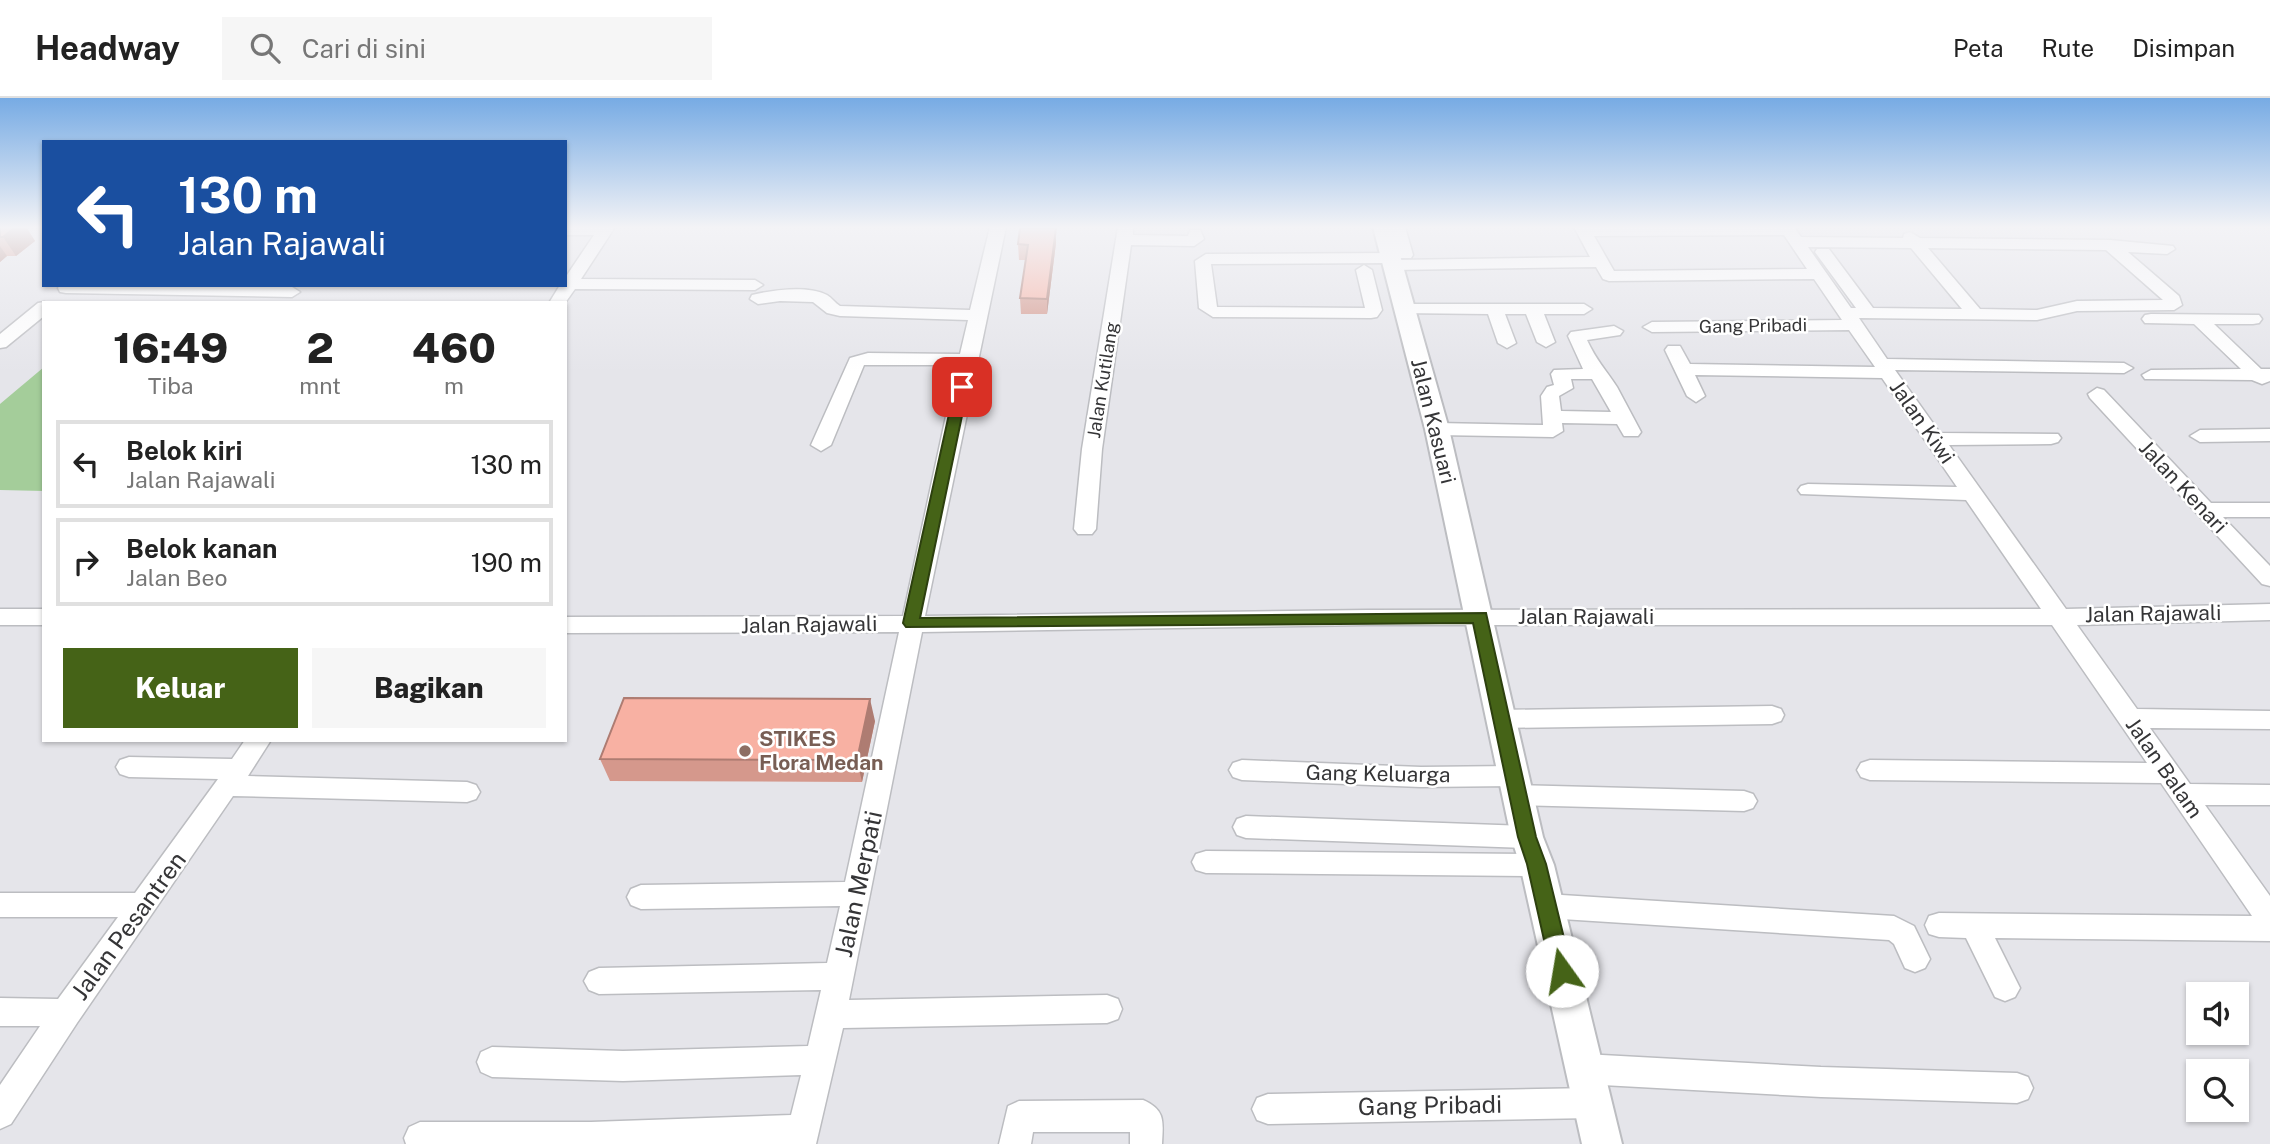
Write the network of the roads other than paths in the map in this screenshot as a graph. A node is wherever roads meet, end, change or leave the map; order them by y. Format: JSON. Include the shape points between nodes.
{"nodes":[{"id":1,"x":591,"y":276,"type":"edge"},
{"id":2,"x":987,"y":276,"type":"edge"},
{"id":3,"x":1119,"y":276,"type":"edge"},
{"id":4,"x":1203,"y":276,"type":"edge"},
{"id":5,"x":1365,"y":276,"type":"edge"},
{"id":6,"x":1396,"y":276,"type":"edge"},
{"id":7,"x":1609,"y":276,"type":"edge"},
{"id":8,"x":1812,"y":276,"type":"edge"},
{"id":9,"x":1812,"y":276,"type":"edge"},
{"id":10,"x":1825,"y":276,"type":"edge"},
{"id":11,"x":1943,"y":276,"type":"edge"},
{"id":12,"x":2148,"y":276,"type":"edge"},
{"id":13,"x":1813,"y":279,"type":"junction"},
{"id":14,"x":68,"y":287,"type":"edge"},
{"id":15,"x":292,"y":292,"type":"dead end"},
{"id":16,"x":756,"y":292,"type":"joint"},
{"id":17,"x":50,"y":301,"type":"edge"},
{"id":18,"x":42,"y":309,"type":"edge"},
{"id":19,"x":1404,"y":309,"type":"junction"},
{"id":20,"x":1533,"y":309,"type":"junction"},
{"id":21,"x":1584,"y":309,"type":"dead end"},
{"id":22,"x":1495,"y":310,"type":"junction"},
{"id":23,"x":978,"y":315,"type":"junction"},
{"id":24,"x":1976,"y":315,"type":"junction"},
{"id":25,"x":1856,"y":317,"type":"junction"},
{"id":26,"x":2116,"y":318,"type":"dead end"},
{"id":27,"x":2198,"y":319,"type":"junction"},
{"id":28,"x":2253,"y":319,"type":"dead end"},
{"id":29,"x":1652,"y":327,"type":"dead end"},
{"id":30,"x":1614,"y":331,"type":"dead end"},
{"id":31,"x":0,"y":342,"type":"edge"},
{"id":32,"x":1546,"y":342,"type":"dead end"},
{"id":33,"x":1507,"y":343,"type":"dead end"},
{"id":34,"x":1674,"y":350,"type":"dead end"},
{"id":35,"x":967,"y":360,"type":"junction"},
{"id":36,"x":2124,"y":368,"type":"dead end"},
{"id":37,"x":1683,"y":369,"type":"junction"},
{"id":38,"x":1885,"y":369,"type":"junction"},
{"id":39,"x":1597,"y":374,"type":"junction"},
{"id":40,"x":2151,"y":374,"type":"dead end"},
{"id":41,"x":2265,"y":378,"type":"edge"},
{"id":42,"x":2097,"y":394,"type":"dead end"},
{"id":43,"x":1696,"y":396,"type":"dead end"},
{"id":44,"x":1550,"y":417,"type":"junction"},
{"id":45,"x":1437,"y":429,"type":"junction"},
{"id":46,"x":2270,"y":435,"type":"edge"},
{"id":47,"x":2200,"y":436,"type":"dead end"},
{"id":48,"x":2051,"y":438,"type":"dead end"},
{"id":49,"x":1933,"y":439,"type":"junction"},
{"id":50,"x":821,"y":445,"type":"dead end"},
{"id":51,"x":1808,"y":490,"type":"dead end"},
{"id":52,"x":1973,"y":494,"type":"junction"},
{"id":53,"x":2203,"y":510,"type":"junction"},
{"id":54,"x":2270,"y":510,"type":"edge"},
{"id":55,"x":1085,"y":529,"type":"dead end"},
{"id":56,"x":2270,"y":579,"type":"edge"},
{"id":57,"x":2270,"y":612,"type":"edge"},
{"id":58,"x":2059,"y":616,"type":"junction"},
{"id":59,"x":0,"y":617,"type":"edge"},
{"id":60,"x":42,"y":617,"type":"edge"},
{"id":61,"x":1480,"y":617,"type":"junction"},
{"id":62,"x":911,"y":623,"type":"junction"},
{"id":63,"x":567,"y":625,"type":"edge"},
{"id":64,"x":1772,"y":715,"type":"dead end"},
{"id":65,"x":2129,"y":718,"type":"junction"},
{"id":66,"x":1500,"y":719,"type":"junction"},
{"id":67,"x":2270,"y":720,"type":"edge"},
{"id":68,"x":258,"y":742,"type":"edge"},
{"id":69,"x":129,"y":767,"type":"dead end"},
{"id":70,"x":1242,"y":770,"type":"dead end"},
{"id":71,"x":1870,"y":770,"type":"dead end"},
{"id":72,"x":234,"y":777,"type":"junction"},
{"id":73,"x":2174,"y":783,"type":"junction"},
{"id":74,"x":1516,"y":785,"type":"junction"},
{"id":75,"x":467,"y":792,"type":"dead end"},
{"id":76,"x":2270,"y":795,"type":"edge"},
{"id":77,"x":1744,"y":801,"type":"dead end"},
{"id":78,"x":1246,"y":827,"type":"dead end"},
{"id":79,"x":1532,"y":851,"type":"junction"},
{"id":80,"x":1206,"y":862,"type":"dead end"},
{"id":81,"x":857,"y":894,"type":"junction"},
{"id":82,"x":641,"y":897,"type":"dead end"},
{"id":83,"x":0,"y":905,"type":"edge"},
{"id":84,"x":144,"y":905,"type":"junction"},
{"id":85,"x":1546,"y":906,"type":"junction"},
{"id":86,"x":2265,"y":906,"type":"edge"},
{"id":87,"x":1939,"y":925,"type":"dead end"},
{"id":88,"x":1974,"y":925,"type":"junction"},
{"id":89,"x":2270,"y":929,"type":"edge"},
{"id":90,"x":1915,"y":959,"type":"dead end"},
{"id":91,"x":839,"y":976,"type":"junction"},
{"id":92,"x":599,"y":981,"type":"dead end"},
{"id":93,"x":2005,"y":988,"type":"dead end"},
{"id":94,"x":1107,"y":1009,"type":"dead end"},
{"id":95,"x":0,"y":1012,"type":"edge"},
{"id":96,"x":66,"y":1013,"type":"junction"},
{"id":97,"x":830,"y":1014,"type":"junction"},
{"id":98,"x":820,"y":1060,"type":"junction"},
{"id":99,"x":492,"y":1062,"type":"dead end"},
{"id":100,"x":1584,"y":1069,"type":"junction"},
{"id":101,"x":2017,"y":1088,"type":"dead end"},
{"id":102,"x":1592,"y":1104,"type":"junction"},
{"id":103,"x":1269,"y":1109,"type":"dead end"},
{"id":104,"x":0,"y":1112,"type":"edge"},
{"id":105,"x":802,"y":1137,"type":"edge"},
{"id":106,"x":421,"y":1138,"type":"dead end"},
{"id":107,"x":1015,"y":1144,"type":"edge"},
{"id":108,"x":1146,"y":1144,"type":"edge"},
{"id":109,"x":1602,"y":1144,"type":"edge"}],
"edges":[{"from":1,"to":16,"type":"street"},
{"from":2,"to":23,"type":"street","name":"Jalan Merpati"},
{"from":3,"to":55,"type":"street","name":"Jalan Kutilang","via":[[1092,449]]},
{"from":4,"to":5,"type":"street","via":[[1210,312],[1368,314],[1374,310]]},
{"from":6,"to":19,"type":"street","name":"Jalan Kasuari"},
{"from":7,"to":13,"type":"street"},
{"from":8,"to":13,"type":"street","name":"Jalan Kiwi"},
{"from":9,"to":13,"type":"street"},
{"from":10,"to":25,"type":"street"},
{"from":11,"to":24,"type":"street"},
{"from":12,"to":24,"type":"street","via":[[2174,305],[2077,306],[2045,315]]},
{"from":13,"to":25,"type":"street","name":"Jalan Kiwi"},
{"from":14,"to":15,"type":"street"},
{"from":14,"to":17,"type":"street"},
{"from":16,"to":23,"type":"street","via":[[817,298],[829,309],[840,311]]},
{"from":18,"to":31,"type":"street"},
{"from":19,"to":22,"type":"street"},
{"from":19,"to":45,"type":"street","name":"Jalan Kasuari"},
{"from":20,"to":21,"type":"street"},
{"from":20,"to":22,"type":"street"},
{"from":20,"to":32,"type":"street"},
{"from":22,"to":33,"type":"street"},
{"from":23,"to":35,"type":"street","name":"Jalan Merpati"},
{"from":24,"to":25,"type":"street"},
{"from":25,"to":29,"type":"street","name":"Gang Pribadi"},
{"from":25,"to":38,"type":"street","name":"Jalan Kiwi"},
{"from":26,"to":27,"type":"street"},
{"from":27,"to":28,"type":"street"},
{"from":27,"to":41,"type":"street"},
{"from":30,"to":39,"type":"street","via":[[1577,335]]},
{"from":34,"to":37,"type":"street"},
{"from":35,"to":50,"type":"street","via":[[867,358],[856,362]]},
{"from":35,"to":62,"type":"street","name":"Jalan Merpati"},
{"from":36,"to":38,"type":"street"},
{"from":37,"to":38,"type":"street"},
{"from":37,"to":43,"type":"street"},
{"from":38,"to":49,"type":"street","name":"Jalan Kiwi"},
{"from":39,"to":44,"type":"street","via":[[1560,374],[1564,388],[1550,396]]},
{"from":39,"to":44,"type":"street","via":[[1628,425]]},
{"from":40,"to":41,"type":"street"},
{"from":42,"to":53,"type":"street","name":"Jalan Kenari"},
{"from":44,"to":45,"type":"street","via":[[1553,431]]},
{"from":45,"to":61,"type":"street","name":"Jalan Kasuari"},
{"from":46,"to":47,"type":"street"},
{"from":48,"to":49,"type":"street"},
{"from":49,"to":52,"type":"street","name":"Jalan Kiwi"},
{"from":51,"to":52,"type":"street"},
{"from":52,"to":58,"type":"street","name":"Jalan Kiwi"},
{"from":53,"to":54,"type":"street"},
{"from":53,"to":56,"type":"street","name":"Jalan Kenari"},
{"from":57,"to":58,"type":"street","name":"Jalan Rajawali"},
{"from":58,"to":61,"type":"street","name":"Jalan Rajawali"},
{"from":58,"to":65,"type":"street","name":"Jalan Balam"},
{"from":59,"to":60,"type":"street"},
{"from":61,"to":62,"type":"street","name":"Jalan Rajawali"},
{"from":61,"to":66,"type":"street","name":"Jalan Kasuari"},
{"from":62,"to":63,"type":"street","name":"Jalan Rajawali"},
{"from":62,"to":81,"type":"street","name":"Jalan Merpati"},
{"from":64,"to":66,"type":"street"},
{"from":65,"to":67,"type":"street"},
{"from":65,"to":73,"type":"street","name":"Jalan Balam"},
{"from":66,"to":74,"type":"street","name":"Jalan Kasuari"},
{"from":68,"to":72,"type":"street","name":"Jalan Pesantren"},
{"from":69,"to":72,"type":"street"},
{"from":70,"to":74,"type":"street","name":"Gang Keluarga"},
{"from":71,"to":73,"type":"street"},
{"from":72,"to":75,"type":"street"},
{"from":72,"to":84,"type":"street","name":"Jalan Pesantren"},
{"from":73,"to":76,"type":"street"},
{"from":73,"to":86,"type":"street","name":"Jalan Balam"},
{"from":74,"to":77,"type":"street","name":"Gang Keluarga"},
{"from":74,"to":79,"type":"street","name":"Jalan Kasuari"},
{"from":78,"to":79,"type":"street"},
{"from":79,"to":80,"type":"street"},
{"from":79,"to":85,"type":"street","name":"Jalan Kasuari"},
{"from":81,"to":82,"type":"street"},
{"from":81,"to":91,"type":"street","name":"Jalan Merpati"},
{"from":83,"to":84,"type":"street"},
{"from":84,"to":96,"type":"street","name":"Jalan Pesantren"},
{"from":85,"to":90,"type":"street","via":[[1894,928],[1904,935]]},
{"from":85,"to":100,"type":"street","name":"Jalan Kasuari"},
{"from":87,"to":88,"type":"street"},
{"from":88,"to":89,"type":"street"},
{"from":88,"to":93,"type":"street"},
{"from":91,"to":92,"type":"street"},
{"from":91,"to":97,"type":"street","name":"Jalan Merpati"},
{"from":94,"to":97,"type":"street"},
{"from":95,"to":96,"type":"street"},
{"from":96,"to":104,"type":"street","name":"Jalan Pesantren"},
{"from":97,"to":98,"type":"street","name":"Jalan Merpati"},
{"from":98,"to":99,"type":"street","via":[[623,1066]]},
{"from":98,"to":105,"type":"street","name":"Jalan Merpati"},
{"from":100,"to":101,"type":"street"},
{"from":100,"to":102,"type":"street","name":"Jalan Kasuari"},
{"from":102,"to":103,"type":"street","name":"Gang Pribadi"},
{"from":102,"to":109,"type":"street","name":"Jalan Kasuari"},
{"from":105,"to":106,"type":"street"},
{"from":107,"to":108,"type":"street","via":[[1019,1117],[1143,1116]]}]}
